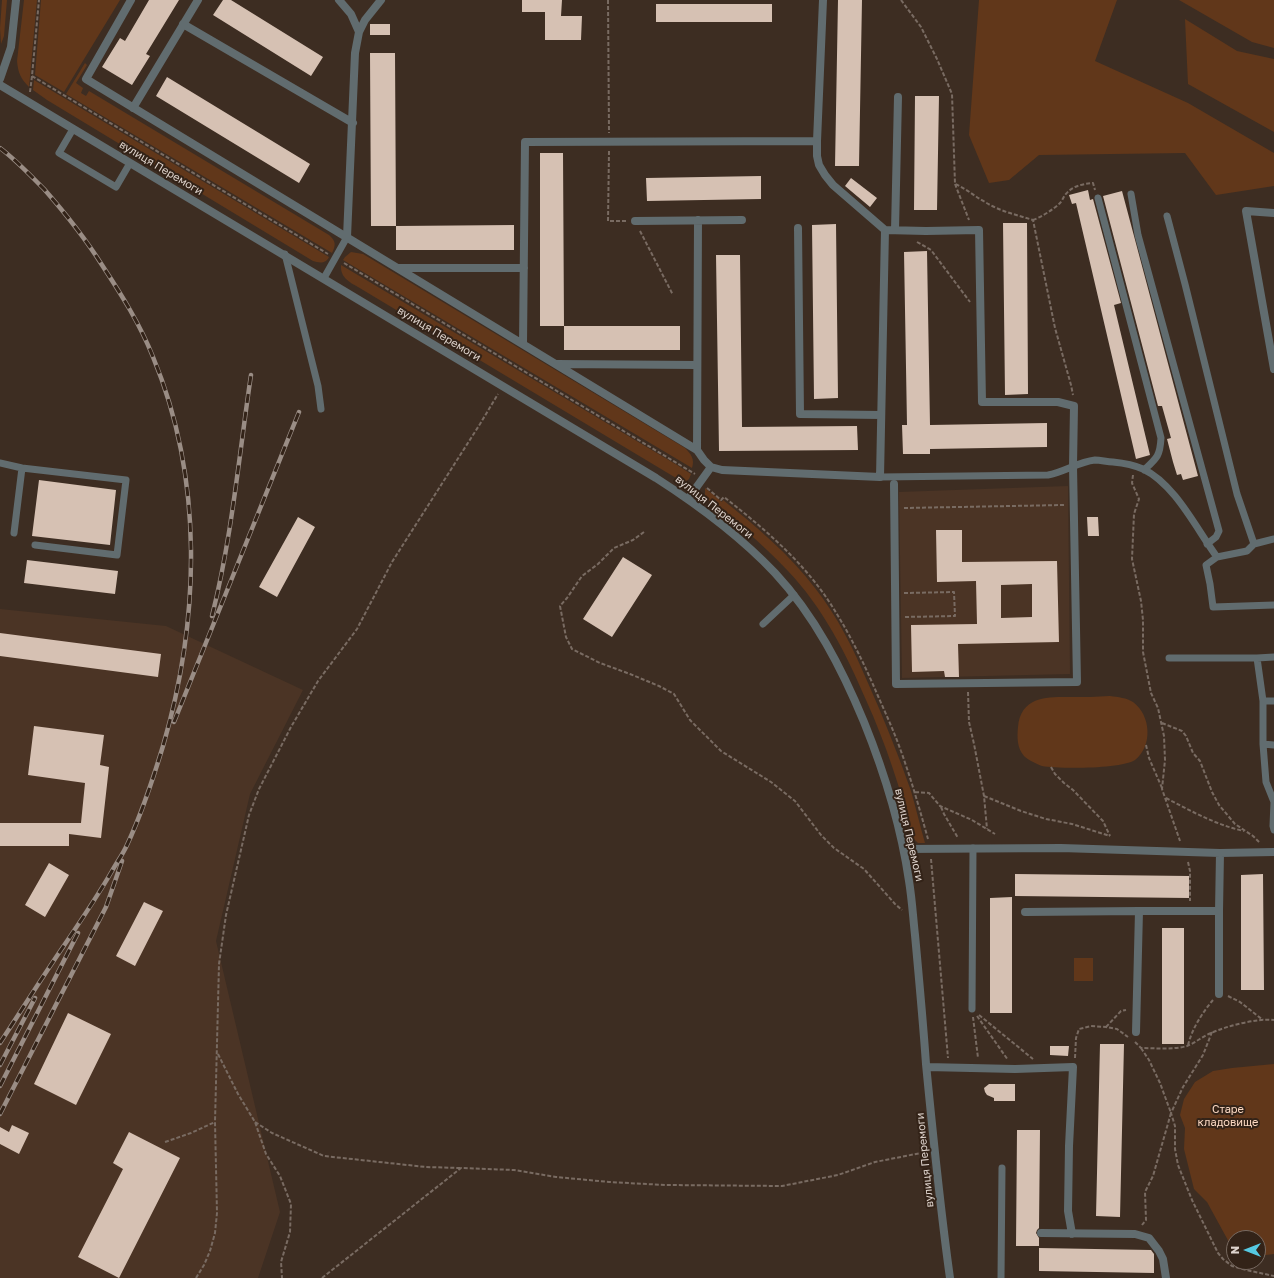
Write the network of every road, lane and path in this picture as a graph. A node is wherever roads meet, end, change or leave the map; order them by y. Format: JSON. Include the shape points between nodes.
{"nodes":[{"id":1,"x":16,"y":0,"type":"edge"},
{"id":2,"x":39,"y":0,"type":"edge"},
{"id":3,"x":131,"y":0,"type":"edge"},
{"id":4,"x":198,"y":0,"type":"edge"},
{"id":5,"x":339,"y":0,"type":"edge"},
{"id":6,"x":381,"y":0,"type":"edge"},
{"id":7,"x":608,"y":0,"type":"edge"},
{"id":8,"x":823,"y":0,"type":"edge"},
{"id":9,"x":901,"y":0,"type":"edge"},
{"id":10,"x":184,"y":24,"type":"junction"},
{"id":11,"x":359,"y":32,"type":"junction"},
{"id":12,"x":32,"y":76,"type":"junction"},
{"id":13,"x":0,"y":79,"type":"edge"},
{"id":14,"x":0,"y":85,"type":"edge"},
{"id":15,"x":898,"y":97,"type":"dead end"},
{"id":16,"x":28,"y":102,"type":"junction"},
{"id":17,"x":133,"y":108,"type":"junction"},
{"id":18,"x":353,"y":123,"type":"junction"},
{"id":19,"x":73,"y":129,"type":"junction"},
{"id":20,"x":609,"y":142,"type":"junction"},
{"id":21,"x":817,"y":142,"type":"junction"},
{"id":22,"x":130,"y":163,"type":"junction"},
{"id":23,"x":955,"y":184,"type":"junction"},
{"id":24,"x":1131,"y":194,"type":"dead end"},
{"id":25,"x":1098,"y":198,"type":"joint"},
{"id":26,"x":1274,"y":212,"type":"edge"},
{"id":27,"x":1166,"y":216,"type":"dead end"},
{"id":28,"x":698,"y":220,"type":"junction"},
{"id":29,"x":742,"y":220,"type":"dead end"},
{"id":30,"x":1033,"y":220,"type":"junction"},
{"id":31,"x":635,"y":221,"type":"junction"},
{"id":32,"x":798,"y":228,"type":"dead end"},
{"id":33,"x":885,"y":230,"type":"junction"},
{"id":34,"x":899,"y":230,"type":"junction"},
{"id":35,"x":973,"y":230,"type":"junction"},
{"id":36,"x":348,"y":237,"type":"junction"},
{"id":37,"x":285,"y":254,"type":"junction"},
{"id":38,"x":335,"y":258,"type":"junction"},
{"id":39,"x":397,"y":268,"type":"junction"},
{"id":40,"x":524,"y":268,"type":"junction"},
{"id":41,"x":324,"y":278,"type":"junction"},
{"id":42,"x":673,"y":295,"type":"dead end"},
{"id":43,"x":980,"y":316,"type":"junction"},
{"id":44,"x":523,"y":344,"type":"junction"},
{"id":45,"x":556,"y":364,"type":"junction"},
{"id":46,"x":697,"y":365,"type":"junction"},
{"id":47,"x":1274,"y":369,"type":"edge"},
{"id":48,"x":502,"y":386,"type":"junction"},
{"id":49,"x":1074,"y":406,"type":"junction"},
{"id":50,"x":321,"y":409,"type":"dead end"},
{"id":51,"x":881,"y":415,"type":"junction"},
{"id":52,"x":697,"y":450,"type":"junction"},
{"id":53,"x":0,"y":463,"type":"edge"},
{"id":54,"x":1073,"y":466,"type":"junction"},
{"id":55,"x":711,"y":467,"type":"junction"},
{"id":56,"x":1136,"y":467,"type":"junction"},
{"id":57,"x":22,"y":468,"type":"junction"},
{"id":58,"x":1144,"y":470,"type":"junction"},
{"id":59,"x":880,"y":477,"type":"junction"},
{"id":60,"x":702,"y":480,"type":"junction"},
{"id":61,"x":894,"y":484,"type":"dead end"},
{"id":62,"x":688,"y":499,"type":"junction"},
{"id":63,"x":1075,"y":505,"type":"junction"},
{"id":64,"x":902,"y":508,"type":"dead end"},
{"id":65,"x":644,"y":532,"type":"dead end"},
{"id":66,"x":14,"y":533,"type":"dead end"},
{"id":67,"x":1274,"y":539,"type":"edge"},
{"id":68,"x":1207,"y":544,"type":"junction"},
{"id":69,"x":1254,"y":544,"type":"junction"},
{"id":70,"x":35,"y":545,"type":"dead end"},
{"id":71,"x":1217,"y":557,"type":"junction"},
{"id":72,"x":794,"y":595,"type":"junction"},
{"id":73,"x":904,"y":599,"type":"dead end"},
{"id":74,"x":1274,"y":604,"type":"edge"},
{"id":75,"x":904,"y":611,"type":"dead end"},
{"id":76,"x":763,"y":624,"type":"dead end"},
{"id":77,"x":1274,"y":657,"type":"edge"},
{"id":78,"x":1169,"y":658,"type":"dead end"},
{"id":79,"x":1257,"y":658,"type":"junction"},
{"id":80,"x":968,"y":684,"type":"junction"},
{"id":81,"x":1263,"y":701,"type":"junction"},
{"id":82,"x":1274,"y":702,"type":"edge"},
{"id":83,"x":1162,"y":723,"type":"junction"},
{"id":84,"x":1263,"y":744,"type":"junction"},
{"id":85,"x":1274,"y":744,"type":"edge"},
{"id":86,"x":1146,"y":745,"type":"dead end"},
{"id":87,"x":1052,"y":767,"type":"dead end"},
{"id":88,"x":1162,"y":789,"type":"junction"},
{"id":89,"x":915,"y":792,"type":"junction"},
{"id":90,"x":984,"y":796,"type":"junction"},
{"id":91,"x":1164,"y":797,"type":"junction"},
{"id":92,"x":1274,"y":802,"type":"edge"},
{"id":93,"x":940,"y":806,"type":"junction"},
{"id":94,"x":987,"y":829,"type":"junction"},
{"id":95,"x":1274,"y":830,"type":"edge"},
{"id":96,"x":1246,"y":832,"type":"junction"},
{"id":97,"x":995,"y":834,"type":"dead end"},
{"id":98,"x":973,"y":848,"type":"junction"},
{"id":99,"x":904,"y":849,"type":"junction"},
{"id":100,"x":930,"y":849,"type":"junction"},
{"id":101,"x":964,"y":849,"type":"junction"},
{"id":102,"x":1184,"y":851,"type":"junction"},
{"id":103,"x":1272,"y":852,"type":"edge"},
{"id":104,"x":1220,"y":853,"type":"junction"},
{"id":105,"x":1139,"y":911,"type":"junction"},
{"id":106,"x":1190,"y":911,"type":"junction"},
{"id":107,"x":1219,"y":911,"type":"junction"},
{"id":108,"x":1025,"y":912,"type":"dead end"},
{"id":109,"x":913,"y":920,"type":"junction"},
{"id":110,"x":1219,"y":994,"type":"junction"},
{"id":111,"x":1137,"y":1007,"type":"junction"},
{"id":112,"x":972,"y":1009,"type":"junction"},
{"id":113,"x":1263,"y":1020,"type":"junction"},
{"id":114,"x":1274,"y":1020,"type":"edge"},
{"id":115,"x":1106,"y":1027,"type":"junction"},
{"id":116,"x":1136,"y":1032,"type":"dead end"},
{"id":117,"x":1212,"y":1032,"type":"junction"},
{"id":118,"x":1129,"y":1038,"type":"dead end"},
{"id":119,"x":1135,"y":1041,"type":"dead end"},
{"id":120,"x":1187,"y":1046,"type":"junction"},
{"id":121,"x":1141,"y":1048,"type":"junction"},
{"id":122,"x":217,"y":1052,"type":"junction"},
{"id":123,"x":927,"y":1067,"type":"junction"},
{"id":124,"x":1073,"y":1067,"type":"junction"},
{"id":125,"x":948,"y":1068,"type":"junction"},
{"id":126,"x":1044,"y":1068,"type":"junction"},
{"id":127,"x":980,"y":1069,"type":"junction"},
{"id":128,"x":1015,"y":1069,"type":"junction"},
{"id":129,"x":1171,"y":1112,"type":"junction"},
{"id":130,"x":215,"y":1122,"type":"junction"},
{"id":131,"x":255,"y":1122,"type":"junction"},
{"id":132,"x":165,"y":1142,"type":"dead end"},
{"id":133,"x":935,"y":1150,"type":"junction"},
{"id":134,"x":461,"y":1168,"type":"junction"},
{"id":135,"x":1002,"y":1168,"type":"dead end"},
{"id":136,"x":1041,"y":1233,"type":"dead end"},
{"id":137,"x":1072,"y":1234,"type":"junction"},
{"id":138,"x":1135,"y":1234,"type":"junction"},
{"id":139,"x":1274,"y":1276,"type":"edge"},
{"id":140,"x":196,"y":1278,"type":"edge"},
{"id":141,"x":282,"y":1278,"type":"edge"},
{"id":142,"x":322,"y":1278,"type":"edge"},
{"id":143,"x":950,"y":1278,"type":"edge"},
{"id":144,"x":1001,"y":1278,"type":"edge"},
{"id":145,"x":1166,"y":1278,"type":"edge"}],
"edges":[{"from":1,"to":13,"type":"street","via":[[12,47]]},
{"from":2,"to":12,"type":"path"},
{"from":3,"to":17,"type":"street","via":[[86,78]]},
{"from":4,"to":10,"type":"street"},
{"from":5,"to":11,"type":"street","via":[[351,14]]},
{"from":6,"to":11,"type":"street"},
{"from":7,"to":20,"type":"path"},
{"from":8,"to":21,"type":"street"},
{"from":9,"to":23,"type":"path","via":[[921,27],[952,94]]},
{"from":10,"to":17,"type":"street"},
{"from":10,"to":18,"type":"street"},
{"from":11,"to":18,"type":"street","via":[[355,53]]},
{"from":12,"to":16,"type":"path"},
{"from":12,"to":38,"type":"path"},
{"from":14,"to":16,"type":"street","name":"вулиця Перемоги"},
{"from":15,"to":34,"type":"street"},
{"from":16,"to":19,"type":"street","name":"вулиця Перемоги"},
{"from":17,"to":36,"type":"street"},
{"from":18,"to":36,"type":"street"},
{"from":19,"to":22,"type":"street","name":"вулиця Перемоги"},
{"from":19,"to":22,"type":"lane","via":[[59,153],[71,161],[116,187]]},
{"from":20,"to":21,"type":"street"},
{"from":20,"to":31,"type":"path","via":[[608,221]]},
{"from":20,"to":40,"type":"street","via":[[525,142]]},
{"from":21,"to":33,"type":"street","via":[[818,160],[825,175]]},
{"from":22,"to":37,"type":"street","name":"вулиця Перемоги"},
{"from":23,"to":30,"type":"path","via":[[986,203]]},
{"from":23,"to":35,"type":"path"},
{"from":24,"to":68,"type":"lane","via":[[1138,235],[1219,531],[1216,538]]},
{"from":25,"to":30,"type":"path","via":[[1093,183],[1082,184],[1072,188],[1060,203]]},
{"from":25,"to":58,"type":"lane","via":[[1161,438],[1160,451]]},
{"from":26,"to":47,"type":"street","via":[[1246,211]]},
{"from":27,"to":69,"type":"lane","via":[[1237,494]]},
{"from":28,"to":29,"type":"street"},
{"from":28,"to":31,"type":"street"},
{"from":28,"to":46,"type":"street"},
{"from":30,"to":49,"type":"path","via":[[1054,328],[1071,385]]},
{"from":31,"to":42,"type":"path"},
{"from":32,"to":51,"type":"street","via":[[800,414]]},
{"from":33,"to":34,"type":"street"},
{"from":33,"to":51,"type":"street"},
{"from":34,"to":35,"type":"street"},
{"from":34,"to":43,"type":"path","via":[[932,250]]},
{"from":35,"to":43,"type":"street","via":[[979,230]]},
{"from":36,"to":38,"type":"lane"},
{"from":36,"to":39,"type":"street"},
{"from":37,"to":41,"type":"street","name":"вулиця Перемоги"},
{"from":37,"to":50,"type":"lane","via":[[318,386]]},
{"from":38,"to":41,"type":"lane"},
{"from":38,"to":60,"type":"path"},
{"from":39,"to":40,"type":"street"},
{"from":39,"to":44,"type":"street"},
{"from":40,"to":44,"type":"street"},
{"from":41,"to":48,"type":"street","name":"вулиця Перемоги"},
{"from":43,"to":49,"type":"street","via":[[982,402],[1058,402]]},
{"from":44,"to":45,"type":"street"},
{"from":45,"to":46,"type":"street"},
{"from":45,"to":52,"type":"street"},
{"from":46,"to":52,"type":"street"},
{"from":48,"to":62,"type":"street","name":"вулиця Перемоги"},
{"from":48,"to":122,"type":"path","via":[[392,562],[356,629],[318,680],[259,789],[249,815],[226,915],[219,964]]},
{"from":49,"to":54,"type":"street"},
{"from":51,"to":59,"type":"street"},
{"from":52,"to":55,"type":"street"},
{"from":53,"to":57,"type":"lane"},
{"from":54,"to":56,"type":"lane","via":[[1095,460]]},
{"from":54,"to":59,"type":"lane","via":[[1048,475]]},
{"from":54,"to":63,"type":"street"},
{"from":55,"to":59,"type":"street","via":[[745,472]]},
{"from":55,"to":60,"type":"street"},
{"from":56,"to":58,"type":"lane"},
{"from":56,"to":83,"type":"path","via":[[1132,483],[1139,499],[1134,514],[1132,559],[1142,614],[1143,652],[1148,680]]},
{"from":57,"to":66,"type":"lane"},
{"from":57,"to":70,"type":"lane","via":[[126,480],[117,555]]},
{"from":58,"to":68,"type":"lane","via":[[1159,479],[1183,506]]},
{"from":60,"to":62,"type":"street"},
{"from":60,"to":89,"type":"path","via":[[721,500],[724,497],[755,521],[795,559],[825,596],[843,623],[867,670]]},
{"from":61,"to":80,"type":"street","via":[[896,684]]},
{"from":62,"to":72,"type":"street","name":"вулиця Перемоги","via":[[756,555]]},
{"from":63,"to":64,"type":"path"},
{"from":63,"to":80,"type":"street","via":[[1077,682]]},
{"from":65,"to":109,"type":"path","via":[[614,548],[582,576],[560,606],[566,637],[572,649],[674,694],[690,720],[721,751],[795,800],[821,834],[864,869]]},
{"from":67,"to":69,"type":"lane"},
{"from":68,"to":71,"type":"lane"},
{"from":69,"to":71,"type":"lane","via":[[1247,551]]},
{"from":71,"to":74,"type":"lane","via":[[1206,565],[1213,607]]},
{"from":72,"to":76,"type":"lane"},
{"from":72,"to":99,"type":"street","name":"вулиця Перемоги","via":[[824,640],[853,695],[891,796]]},
{"from":73,"to":75,"type":"path","via":[[904,592],[954,592],[955,616],[904,617]]},
{"from":77,"to":79,"type":"lane"},
{"from":78,"to":79,"type":"lane"},
{"from":79,"to":81,"type":"lane"},
{"from":80,"to":90,"type":"path","via":[[968,722]]},
{"from":81,"to":82,"type":"lane"},
{"from":81,"to":84,"type":"lane"},
{"from":83,"to":88,"type":"path","via":[[1165,760]]},
{"from":83,"to":96,"type":"path","via":[[1182,731],[1186,736],[1219,805],[1235,824]]},
{"from":84,"to":85,"type":"lane"},
{"from":84,"to":92,"type":"lane","via":[[1266,782]]},
{"from":86,"to":88,"type":"path","via":[[1148,758]]},
{"from":87,"to":90,"type":"path","via":[[1055,774],[1103,821],[1110,836],[1046,819]]},
{"from":88,"to":91,"type":"path"},
{"from":89,"to":93,"type":"path","via":[[929,793]]},
{"from":89,"to":100,"type":"path"},
{"from":90,"to":94,"type":"path"},
{"from":91,"to":96,"type":"path","via":[[1216,823]]},
{"from":91,"to":102,"type":"path"},
{"from":92,"to":95,"type":"lane"},
{"from":93,"to":94,"type":"path"},
{"from":93,"to":101,"type":"path"},
{"from":94,"to":97,"type":"path"},
{"from":96,"to":103,"type":"path"},
{"from":98,"to":101,"type":"street"},
{"from":98,"to":102,"type":"street"},
{"from":98,"to":112,"type":"lane"},
{"from":99,"to":100,"type":"street"},
{"from":99,"to":109,"type":"street","name":"вулиця Перемоги"},
{"from":100,"to":101,"type":"street"},
{"from":100,"to":125,"type":"path"},
{"from":102,"to":104,"type":"street"},
{"from":102,"to":106,"type":"path","via":[[1190,871]]},
{"from":103,"to":104,"type":"street"},
{"from":104,"to":107,"type":"street"},
{"from":105,"to":106,"type":"street"},
{"from":105,"to":108,"type":"street"},
{"from":105,"to":111,"type":"street"},
{"from":106,"to":107,"type":"street"},
{"from":107,"to":110,"type":"street"},
{"from":109,"to":123,"type":"street","name":"вулиця Перемоги"},
{"from":110,"to":113,"type":"path","via":[[1231,996]]},
{"from":110,"to":120,"type":"path","via":[[1207,1007]]},
{"from":111,"to":115,"type":"path","via":[[1122,1011]]},
{"from":111,"to":116,"type":"street"},
{"from":112,"to":126,"type":"path"},
{"from":112,"to":127,"type":"path"},
{"from":112,"to":128,"type":"path"},
{"from":113,"to":114,"type":"path"},
{"from":113,"to":117,"type":"path"},
{"from":115,"to":118,"type":"path","via":[[1117,1029]]},
{"from":115,"to":124,"type":"path","via":[[1091,1026],[1079,1029]]},
{"from":117,"to":120,"type":"path"},
{"from":117,"to":129,"type":"path","via":[[1203,1055],[1182,1087]]},
{"from":119,"to":121,"type":"path"},
{"from":120,"to":121,"type":"path"},
{"from":121,"to":129,"type":"path","via":[[1160,1083]]},
{"from":122,"to":130,"type":"path"},
{"from":122,"to":131,"type":"path"},
{"from":123,"to":125,"type":"street"},
{"from":123,"to":133,"type":"street","name":"вулиця Перемоги"},
{"from":124,"to":126,"type":"street"},
{"from":124,"to":137,"type":"street","via":[[1068,1211]]},
{"from":125,"to":127,"type":"street"},
{"from":126,"to":128,"type":"street"},
{"from":127,"to":128,"type":"street"},
{"from":129,"to":138,"type":"path","via":[[1153,1176],[1145,1192],[1146,1220]]},
{"from":129,"to":139,"type":"path","via":[[1175,1126],[1178,1165],[1218,1253],[1232,1266]]},
{"from":130,"to":132,"type":"path"},
{"from":130,"to":140,"type":"path","via":[[218,1213],[210,1251]]},
{"from":131,"to":134,"type":"path","via":[[272,1133],[324,1156]]},
{"from":131,"to":141,"type":"path","via":[[266,1154],[280,1176],[291,1204],[290,1232],[281,1262]]},
{"from":133,"to":134,"type":"path","via":[[875,1162],[838,1175],[782,1186],[609,1182],[514,1170]]},
{"from":133,"to":143,"type":"street","name":"вулиця Перемоги"},
{"from":134,"to":142,"type":"path"},
{"from":135,"to":144,"type":"lane"},
{"from":136,"to":137,"type":"street"},
{"from":137,"to":138,"type":"street"},
{"from":138,"to":145,"type":"street","via":[[1149,1238],[1159,1251]]}]}
